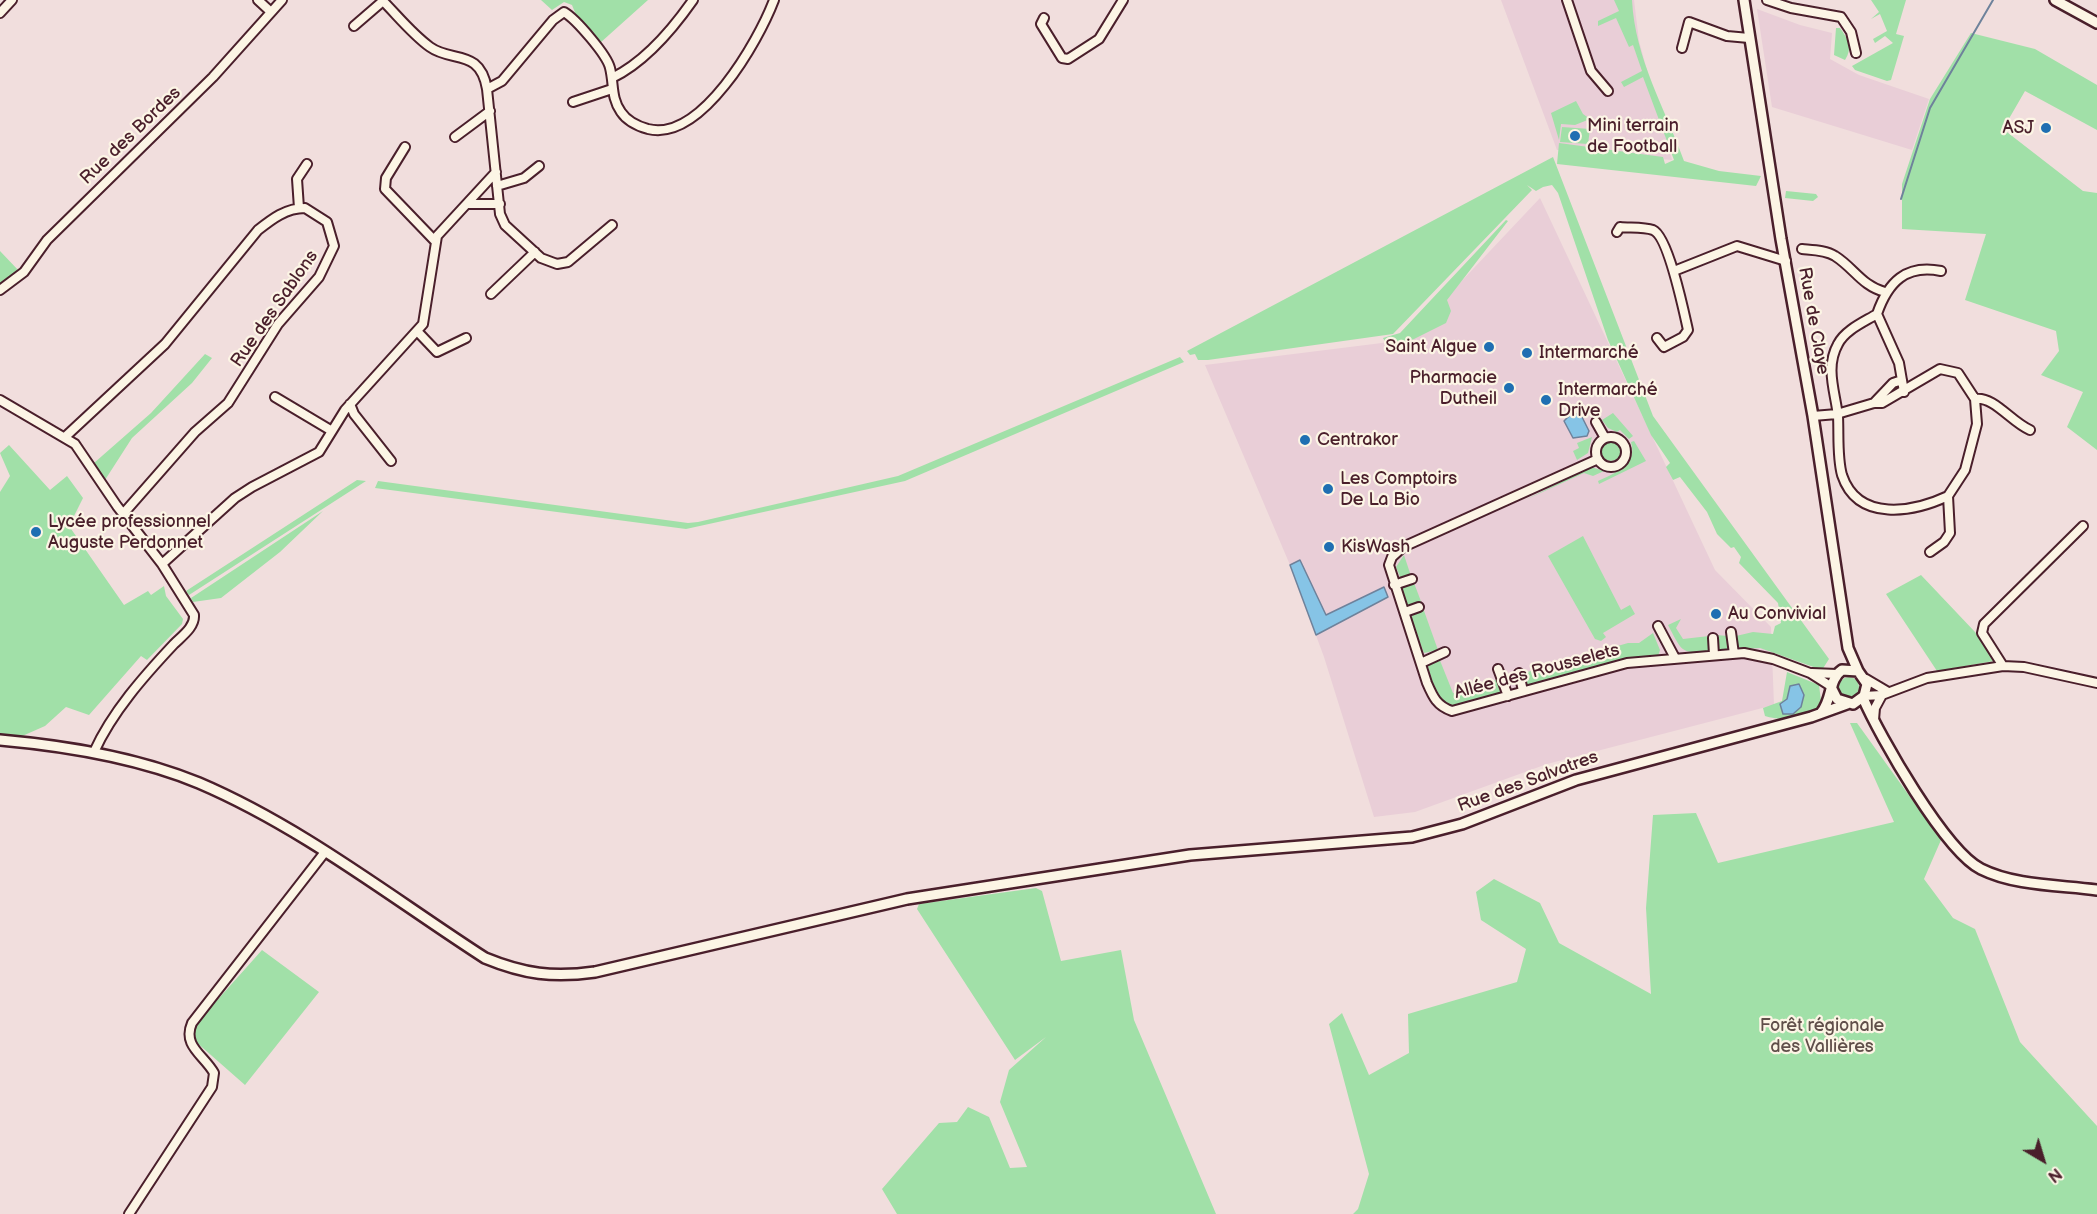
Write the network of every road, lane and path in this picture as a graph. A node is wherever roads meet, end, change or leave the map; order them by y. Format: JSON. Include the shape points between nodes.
{"nodes":[{"id":1,"x":12,"y":0,"type":"edge"},
{"id":2,"x":258,"y":0,"type":"edge"},
{"id":3,"x":282,"y":0,"type":"edge"},
{"id":4,"x":693,"y":0,"type":"edge"},
{"id":5,"x":774,"y":0,"type":"edge"},
{"id":6,"x":1123,"y":0,"type":"edge"},
{"id":7,"x":1567,"y":0,"type":"edge"},
{"id":8,"x":1744,"y":0,"type":"edge"},
{"id":9,"x":1767,"y":0,"type":"edge"},
{"id":10,"x":2055,"y":0,"type":"edge"},
{"id":11,"x":382,"y":1,"type":"edge"},
{"id":12,"x":271,"y":12,"type":"junction"},
{"id":13,"x":0,"y":13,"type":"edge"},
{"id":14,"x":1044,"y":18,"type":"dead end"},
{"id":15,"x":2097,"y":23,"type":"edge"},
{"id":16,"x":354,"y":26,"type":"dead end"},
{"id":17,"x":1749,"y":38,"type":"junction"},
{"id":18,"x":1682,"y":48,"type":"dead end"},
{"id":19,"x":1856,"y":53,"type":"dead end"},
{"id":20,"x":612,"y":78,"type":"junction"},
{"id":21,"x":487,"y":88,"type":"junction"},
{"id":22,"x":612,"y":89,"type":"junction"},
{"id":23,"x":1608,"y":91,"type":"dead end"},
{"id":24,"x":573,"y":102,"type":"dead end"},
{"id":25,"x":490,"y":111,"type":"junction"},
{"id":26,"x":455,"y":137,"type":"dead end"},
{"id":27,"x":405,"y":147,"type":"dead end"},
{"id":28,"x":307,"y":164,"type":"dead end"},
{"id":29,"x":539,"y":166,"type":"dead end"},
{"id":30,"x":496,"y":172,"type":"junction"},
{"id":31,"x":497,"y":186,"type":"junction"},
{"id":32,"x":467,"y":204,"type":"junction"},
{"id":33,"x":500,"y":204,"type":"junction"},
{"id":34,"x":298,"y":208,"type":"junction"},
{"id":35,"x":612,"y":225,"type":"dead end"},
{"id":36,"x":1617,"y":232,"type":"dead end"},
{"id":37,"x":435,"y":242,"type":"junction"},
{"id":38,"x":1802,"y":249,"type":"dead end"},
{"id":39,"x":535,"y":252,"type":"junction"},
{"id":40,"x":1786,"y":261,"type":"junction"},
{"id":41,"x":1674,"y":271,"type":"junction"},
{"id":42,"x":1941,"y":271,"type":"dead end"},
{"id":43,"x":0,"y":291,"type":"edge"},
{"id":44,"x":1885,"y":292,"type":"junction"},
{"id":45,"x":491,"y":294,"type":"dead end"},
{"id":46,"x":1877,"y":314,"type":"junction"},
{"id":47,"x":417,"y":331,"type":"junction"},
{"id":48,"x":466,"y":338,"type":"dead end"},
{"id":49,"x":1657,"y":339,"type":"dead end"},
{"id":50,"x":1902,"y":380,"type":"junction"},
{"id":51,"x":1904,"y":392,"type":"junction"},
{"id":52,"x":275,"y":397,"type":"dead end"},
{"id":53,"x":1975,"y":399,"type":"junction"},
{"id":54,"x":0,"y":400,"type":"edge"},
{"id":55,"x":1874,"y":403,"type":"junction"},
{"id":56,"x":350,"y":404,"type":"junction"},
{"id":57,"x":1838,"y":414,"type":"junction"},
{"id":58,"x":1813,"y":416,"type":"junction"},
{"id":59,"x":1596,"y":422,"type":"dead end"},
{"id":60,"x":2030,"y":430,"type":"dead end"},
{"id":61,"x":332,"y":431,"type":"junction"},
{"id":62,"x":65,"y":437,"type":"junction"},
{"id":63,"x":1605,"y":438,"type":"junction"},
{"id":64,"x":1598,"y":459,"type":"junction"},
{"id":65,"x":391,"y":461,"type":"dead end"},
{"id":66,"x":1948,"y":496,"type":"junction"},
{"id":67,"x":123,"y":514,"type":"junction"},
{"id":68,"x":2083,"y":526,"type":"dead end"},
{"id":69,"x":1930,"y":552,"type":"dead end"},
{"id":70,"x":162,"y":564,"type":"junction"},
{"id":71,"x":1412,"y":579,"type":"dead end"},
{"id":72,"x":1394,"y":585,"type":"junction"},
{"id":73,"x":1419,"y":607,"type":"dead end"},
{"id":74,"x":1405,"y":612,"type":"junction"},
{"id":75,"x":1658,"y":626,"type":"dead end"},
{"id":76,"x":1731,"y":632,"type":"dead end"},
{"id":77,"x":1713,"y":638,"type":"dead end"},
{"id":78,"x":1848,"y":648,"type":"junction"},
{"id":79,"x":1445,"y":652,"type":"dead end"},
{"id":80,"x":1734,"y":654,"type":"junction"},
{"id":81,"x":1714,"y":655,"type":"junction"},
{"id":82,"x":1675,"y":658,"type":"junction"},
{"id":83,"x":1421,"y":663,"type":"junction"},
{"id":84,"x":2003,"y":666,"type":"junction"},
{"id":85,"x":1498,"y":669,"type":"dead end"},
{"id":86,"x":1858,"y":671,"type":"junction"},
{"id":87,"x":1840,"y":672,"type":"junction"},
{"id":88,"x":1519,"y":673,"type":"dead end"},
{"id":89,"x":1810,"y":673,"type":"junction"},
{"id":90,"x":1866,"y":679,"type":"junction"},
{"id":91,"x":2097,"y":684,"type":"edge"},
{"id":92,"x":1832,"y":688,"type":"junction"},
{"id":93,"x":1523,"y":691,"type":"junction"},
{"id":94,"x":1885,"y":694,"type":"junction"},
{"id":95,"x":1508,"y":696,"type":"junction"},
{"id":96,"x":1863,"y":697,"type":"junction"},
{"id":97,"x":1850,"y":704,"type":"junction"},
{"id":98,"x":1819,"y":714,"type":"junction"},
{"id":99,"x":1875,"y":723,"type":"junction"},
{"id":100,"x":0,"y":740,"type":"edge"},
{"id":101,"x":94,"y":752,"type":"junction"},
{"id":102,"x":325,"y":852,"type":"junction"},
{"id":103,"x":2097,"y":890,"type":"edge"},
{"id":104,"x":129,"y":1214,"type":"edge"}],
"edges":[{"from":1,"to":13,"type":"street"},
{"from":2,"to":12,"type":"street"},
{"from":3,"to":12,"type":"street","name":"Rue des Bordes"},
{"from":4,"to":20,"type":"street","via":[[665,37]]},
{"from":5,"to":22,"type":"street","via":[[743,60],[693,118],[675,128],[656,131],[628,120],[621,113]]},
{"from":6,"to":14,"type":"street","via":[[1099,39],[1068,59],[1062,58],[1041,24]]},
{"from":7,"to":23,"type":"street","via":[[1591,71]]},
{"from":8,"to":17,"type":"street","name":"Rue de Claye"},
{"from":9,"to":19,"type":"street","via":[[1841,17],[1851,32]]},
{"from":10,"to":15,"type":"street"},
{"from":11,"to":16,"type":"street"},
{"from":11,"to":21,"type":"street","via":[[430,47],[474,63]]},
{"from":12,"to":43,"type":"street","name":"Rue des Bordes","via":[[213,77],[47,240],[24,272]]},
{"from":17,"to":18,"type":"street","via":[[1727,36],[1689,22]]},
{"from":17,"to":40,"type":"street","name":"Rue de Claye"},
{"from":20,"to":21,"type":"street","via":[[605,56],[564,12],[502,81]]},
{"from":20,"to":22,"type":"street"},
{"from":21,"to":25,"type":"street"},
{"from":22,"to":24,"type":"street"},
{"from":25,"to":26,"type":"street"},
{"from":25,"to":30,"type":"street"},
{"from":27,"to":37,"type":"street","via":[[386,178],[385,189]]},
{"from":28,"to":34,"type":"street","via":[[297,179]]},
{"from":29,"to":31,"type":"street","via":[[524,178]]},
{"from":30,"to":31,"type":"street"},
{"from":30,"to":32,"type":"street"},
{"from":31,"to":33,"type":"street"},
{"from":32,"to":33,"type":"street"},
{"from":32,"to":37,"type":"street"},
{"from":33,"to":39,"type":"street","via":[[505,225]]},
{"from":34,"to":62,"type":"street","via":[[258,230],[165,344]]},
{"from":34,"to":67,"type":"street","name":"Rue des Sablons","via":[[327,222],[334,246],[327,265],[278,324],[228,403],[195,432]]},
{"from":35,"to":39,"type":"street","via":[[562,264],[550,263]]},
{"from":36,"to":41,"type":"street","via":[[1620,227],[1653,230]]},
{"from":37,"to":47,"type":"street","via":[[426,314]]},
{"from":38,"to":44,"type":"street","via":[[1835,256],[1862,282]]},
{"from":39,"to":45,"type":"street"},
{"from":40,"to":41,"type":"street","via":[[1737,246]]},
{"from":40,"to":58,"type":"street","name":"Rue de Claye"},
{"from":41,"to":49,"type":"street","via":[[1688,330],[1664,347]]},
{"from":42,"to":44,"type":"street","via":[[1913,271]]},
{"from":44,"to":46,"type":"street"},
{"from":46,"to":50,"type":"street","via":[[1899,363]]},
{"from":46,"to":57,"type":"street","via":[[1839,342],[1830,362]]},
{"from":47,"to":48,"type":"street","via":[[437,352]]},
{"from":47,"to":56,"type":"street"},
{"from":50,"to":51,"type":"street"},
{"from":50,"to":55,"type":"street","via":[[1893,383]]},
{"from":51,"to":53,"type":"street","via":[[1940,369],[1958,373]]},
{"from":51,"to":55,"type":"street","via":[[1882,404]]},
{"from":52,"to":61,"type":"street"},
{"from":53,"to":60,"type":"street","via":[[1991,402],[2017,425]]},
{"from":53,"to":66,"type":"street","via":[[1977,424],[1973,442],[1960,481]]},
{"from":54,"to":62,"type":"street"},
{"from":55,"to":57,"type":"street"},
{"from":56,"to":61,"type":"street"},
{"from":56,"to":65,"type":"street"},
{"from":57,"to":58,"type":"street"},
{"from":57,"to":66,"type":"street","via":[[1842,475],[1856,496],[1881,510],[1905,511]]},
{"from":58,"to":78,"type":"street","name":"Rue de Claye"},
{"from":59,"to":63,"type":"street"},
{"from":61,"to":70,"type":"street","via":[[319,452],[235,498]]},
{"from":62,"to":67,"type":"street","via":[[81,452]]},
{"from":63,"to":64,"type":"street","via":[[1598,445]]},
{"from":63,"to":64,"type":"street","name":"Allée des Rousselets","via":[[1622,441],[1626,449],[1624,459],[1613,467]]},
{"from":64,"to":72,"type":"street","name":"Allée des Rousselets","via":[[1399,550],[1389,565]]},
{"from":66,"to":69,"type":"street","via":[[1950,533]]},
{"from":67,"to":70,"type":"street"},
{"from":68,"to":84,"type":"street","via":[[1984,624],[1982,633]]},
{"from":70,"to":101,"type":"street","via":[[191,610],[194,622],[148,672]]},
{"from":71,"to":72,"type":"street"},
{"from":72,"to":74,"type":"street","name":"Allée des Rousselets"},
{"from":73,"to":74,"type":"street"},
{"from":74,"to":83,"type":"street","name":"Allée des Rousselets"},
{"from":75,"to":82,"type":"street"},
{"from":76,"to":80,"type":"street"},
{"from":77,"to":81,"type":"street"},
{"from":78,"to":86,"type":"street","name":"Rue de Claye"},
{"from":78,"to":87,"type":"street","name":"Rue de Claye"},
{"from":79,"to":83,"type":"street"},
{"from":80,"to":81,"type":"street","name":"Allée des Rousselets"},
{"from":80,"to":89,"type":"street","name":"Allée des Rousselets","via":[[1759,654]]},
{"from":81,"to":82,"type":"street","name":"Allée des Rousselets"},
{"from":82,"to":93,"type":"street","name":"Allée des Rousselets","via":[[1627,663]]},
{"from":83,"to":95,"type":"street","name":"Allée des Rousselets","via":[[1431,699],[1441,708],[1452,711]]},
{"from":84,"to":91,"type":"street"},
{"from":84,"to":94,"type":"street","via":[[1928,678]]},
{"from":85,"to":95,"type":"street"},
{"from":86,"to":87,"type":"street"},
{"from":86,"to":90,"type":"street"},
{"from":87,"to":89,"type":"street","name":"Allée des Rousselets"},
{"from":87,"to":92,"type":"street"},
{"from":88,"to":93,"type":"street"},
{"from":89,"to":92,"type":"street","name":"Allée des Rousselets"},
{"from":90,"to":94,"type":"street"},
{"from":90,"to":96,"type":"street"},
{"from":92,"to":97,"type":"street","via":[[1837,699]]},
{"from":92,"to":98,"type":"street","via":[[1829,702]]},
{"from":93,"to":95,"type":"street","name":"Allée des Rousselets"},
{"from":94,"to":96,"type":"street"},
{"from":94,"to":99,"type":"street","via":[[1875,708]]},
{"from":96,"to":97,"type":"street"},
{"from":96,"to":99,"type":"street"},
{"from":97,"to":98,"type":"street","name":"Rue des Salvatres"},
{"from":97,"to":99,"type":"street"},
{"from":98,"to":102,"type":"street","name":"Rue des Salvatres","via":[[1586,777],[1436,831],[1380,841],[1190,855],[907,899],[594,972],[561,976],[509,968],[485,958]]},
{"from":99,"to":103,"type":"street","via":[[1933,818],[1964,858],[2008,879]]},
{"from":100,"to":101,"type":"street","name":"Rue des Salvatres"},
{"from":101,"to":102,"type":"street","name":"Rue des Salvatres","via":[[199,784],[241,803]]},
{"from":102,"to":104,"type":"street","via":[[192,1023],[187,1034],[190,1044],[209,1063],[214,1073],[212,1087]]}]}
